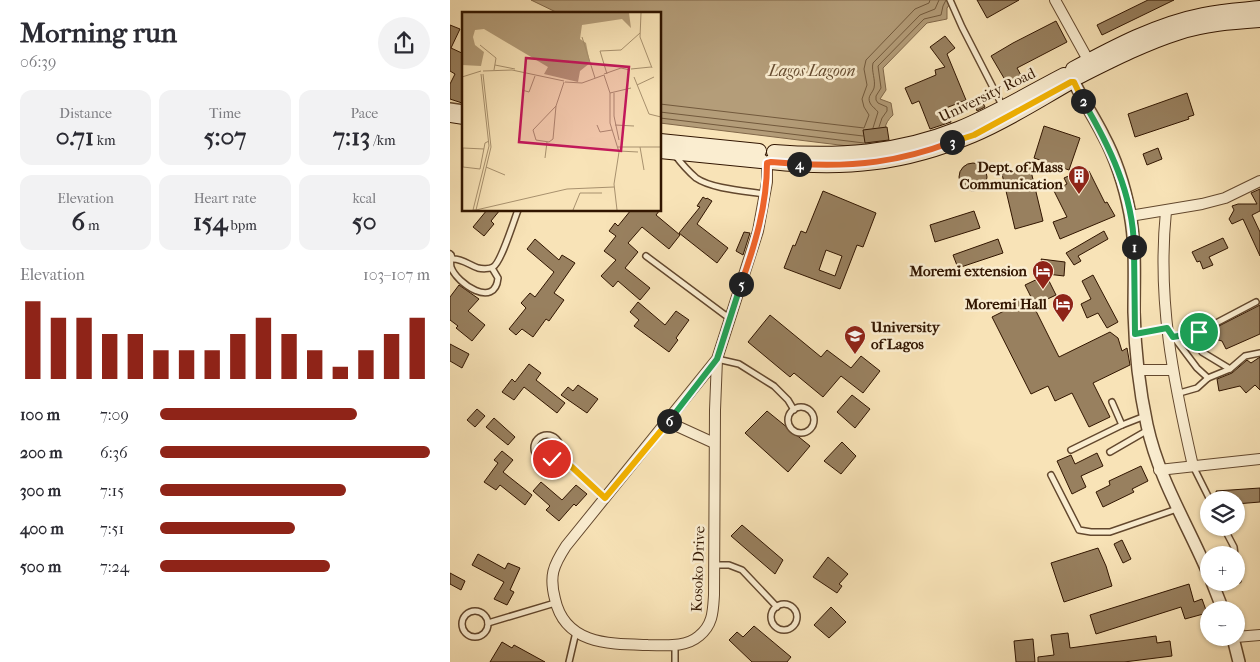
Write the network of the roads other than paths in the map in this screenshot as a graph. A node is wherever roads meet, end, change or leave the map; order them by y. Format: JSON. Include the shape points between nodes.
{"nodes":[{"id":1,"x":950,"y":0,"type":"edge"},
{"id":2,"x":1055,"y":0,"type":"edge"},
{"id":3,"x":1260,"y":8,"type":"edge"},
{"id":4,"x":1260,"y":20,"type":"edge"},
{"id":5,"x":1091,"y":65,"type":"junction"},
{"id":6,"x":1072,"y":77,"type":"junction"},
{"id":7,"x":1006,"y":112,"type":"junction"},
{"id":8,"x":661,"y":141,"type":"edge"},
{"id":9,"x":666,"y":151,"type":"edge"},
{"id":10,"x":766,"y":158,"type":"junction"},
{"id":11,"x":1260,"y":181,"type":"edge"},
{"id":12,"x":765,"y":194,"type":"junction"},
{"id":13,"x":518,"y":211,"type":"edge"},
{"id":14,"x":1166,"y":211,"type":"junction"},
{"id":15,"x":1130,"y":216,"type":"junction"},
{"id":16,"x":450,"y":254,"type":"edge"},
{"id":17,"x":646,"y":256,"type":"dead end"},
{"id":18,"x":492,"y":268,"type":"junction"},
{"id":19,"x":1256,"y":302,"type":"dead end"},
{"id":20,"x":729,"y":318,"type":"junction"},
{"id":21,"x":1167,"y":328,"type":"junction"},
{"id":22,"x":1194,"y":333,"type":"junction"},
{"id":23,"x":1135,"y":334,"type":"junction"},
{"id":24,"x":1173,"y":337,"type":"junction"},
{"id":25,"x":1260,"y":353,"type":"edge"},
{"id":26,"x":717,"y":359,"type":"junction"},
{"id":27,"x":1230,"y":369,"type":"junction"},
{"id":28,"x":1138,"y":370,"type":"junction"},
{"id":29,"x":1172,"y":370,"type":"junction"},
{"id":30,"x":1208,"y":378,"type":"junction"},
{"id":31,"x":1176,"y":394,"type":"junction"},
{"id":32,"x":1112,"y":402,"type":"dead end"},
{"id":33,"x":794,"y":410,"type":"junction"},
{"id":34,"x":1145,"y":416,"type":"junction"},
{"id":35,"x":668,"y":422,"type":"junction"},
{"id":36,"x":1122,"y":425,"type":"junction"},
{"id":37,"x":1148,"y":430,"type":"junction"},
{"id":38,"x":714,"y":443,"type":"junction"},
{"id":39,"x":1071,"y":450,"type":"dead end"},
{"id":40,"x":1110,"y":452,"type":"dead end"},
{"id":41,"x":558,"y":454,"type":"junction"},
{"id":42,"x":1260,"y":459,"type":"edge"},
{"id":43,"x":1193,"y":466,"type":"junction"},
{"id":44,"x":1159,"y":470,"type":"junction"},
{"id":45,"x":1051,"y":475,"type":"dead end"},
{"id":46,"x":1206,"y":491,"type":"edge"},
{"id":47,"x":605,"y":498,"type":"junction"},
{"id":48,"x":1178,"y":508,"type":"junction"},
{"id":49,"x":1200,"y":553,"type":"edge"},
{"id":50,"x":714,"y":565,"type":"junction"},
{"id":51,"x":555,"y":603,"type":"junction"},
{"id":52,"x":777,"y":607,"type":"junction"},
{"id":53,"x":488,"y":622,"type":"junction"},
{"id":54,"x":576,"y":632,"type":"junction"},
{"id":55,"x":1260,"y":635,"type":"edge"},
{"id":56,"x":1245,"y":636,"type":"edge"},
{"id":57,"x":675,"y":645,"type":"junction"},
{"id":58,"x":1236,"y":646,"type":"edge"},
{"id":59,"x":569,"y":662,"type":"edge"},
{"id":60,"x":675,"y":662,"type":"edge"},
{"id":61,"x":1239,"y":662,"type":"edge"}],
"edges":[{"from":1,"to":7,"type":"lane"},
{"from":2,"to":5,"type":"street"},
{"from":3,"to":5,"type":"main road","name":"University Road","via":[[1180,20],[1157,28]]},
{"from":4,"to":5,"type":"main road","name":"University Road","via":[[1226,22],[1176,33]]},
{"from":5,"to":6,"type":"main road","name":"University Road"},
{"from":6,"to":7,"type":"main road","name":"University Road"},
{"from":6,"to":15,"type":"street","via":[[1104,136],[1119,174]]},
{"from":7,"to":10,"type":"main road","name":"University Road","via":[[934,138],[883,150]]},
{"from":8,"to":10,"type":"main road","name":"University Road"},
{"from":9,"to":10,"type":"main road","name":"University Road"},
{"from":9,"to":12,"type":"lane","via":[[698,179]]},
{"from":10,"to":12,"type":"street","name":"Kosoko Drive"},
{"from":11,"to":14,"type":"street","via":[[1225,198]]},
{"from":12,"to":20,"type":"street","name":"Kosoko Drive","via":[[758,231]]},
{"from":13,"to":18,"type":"lane","via":[[502,253]]},
{"from":14,"to":15,"type":"street"},
{"from":14,"to":21,"type":"street","via":[[1162,281]]},
{"from":15,"to":23,"type":"street","via":[[1134,243]]},
{"from":16,"to":18,"type":"lane","via":[[453,259],[478,268]]},
{"from":16,"to":18,"type":"lane","via":[[451,268],[465,284],[484,294],[496,289],[498,278]]},
{"from":17,"to":20,"type":"lane"},
{"from":19,"to":22,"type":"lane"},
{"from":20,"to":26,"type":"street","name":"Kosoko Drive"},
{"from":21,"to":23,"type":"lane"},
{"from":21,"to":24,"type":"lane"},
{"from":21,"to":29,"type":"street"},
{"from":22,"to":24,"type":"lane"},
{"from":22,"to":27,"type":"lane","via":[[1202,352]]},
{"from":23,"to":28,"type":"street"},
{"from":24,"to":30,"type":"lane"},
{"from":25,"to":27,"type":"lane","via":[[1245,356]]},
{"from":26,"to":33,"type":"lane","via":[[739,364],[774,386]]},
{"from":26,"to":35,"type":"street","name":"Kosoko Drive"},
{"from":26,"to":38,"type":"street","name":"Kosoko Drive"},
{"from":27,"to":30,"type":"lane"},
{"from":28,"to":29,"type":"street"},
{"from":28,"to":34,"type":"street"},
{"from":29,"to":31,"type":"street"},
{"from":30,"to":31,"type":"lane","via":[[1197,388]]},
{"from":31,"to":43,"type":"street"},
{"from":32,"to":36,"type":"lane"},
{"from":33,"to":33,"type":"lane","via":[[788,420],[791,428],[802,433],[810,430],[814,418],[810,410],[802,407]]},
{"from":34,"to":36,"type":"lane"},
{"from":34,"to":37,"type":"street"},
{"from":35,"to":38,"type":"street"},
{"from":35,"to":47,"type":"street","name":"Kosoko Drive"},
{"from":36,"to":39,"type":"lane"},
{"from":37,"to":40,"type":"lane"},
{"from":37,"to":44,"type":"street"},
{"from":38,"to":50,"type":"street","name":"Kosoko Drive"},
{"from":41,"to":41,"type":"lane","via":[[559,446],[552,436],[543,435],[536,440],[536,456],[544,460]]},
{"from":41,"to":47,"type":"lane"},
{"from":42,"to":43,"type":"street"},
{"from":43,"to":44,"type":"street"},
{"from":43,"to":46,"type":"lane"},
{"from":44,"to":48,"type":"street"},
{"from":45,"to":48,"type":"lane","via":[[1079,530],[1110,532]]},
{"from":47,"to":51,"type":"street","name":"Kosoko Drive","via":[[556,562],[552,574]]},
{"from":48,"to":49,"type":"street"},
{"from":50,"to":52,"type":"lane","via":[[742,570]]},
{"from":50,"to":57,"type":"street","name":"Kosoko Drive","via":[[713,610],[708,627],[688,643]]},
{"from":51,"to":53,"type":"lane"},
{"from":51,"to":54,"type":"street","name":"Kosoko Drive","via":[[566,623]]},
{"from":52,"to":52,"type":"lane","via":[[772,614],[774,626],[785,630],[793,627],[797,616],[793,608],[785,604]]},
{"from":53,"to":53,"type":"lane","via":[[484,615],[475,611],[467,614],[462,625],[468,635],[476,637],[483,634]]},
{"from":54,"to":57,"type":"street","name":"Kosoko Drive","via":[[612,644]]},
{"from":54,"to":59,"type":"lane"},
{"from":55,"to":56,"type":"street"},
{"from":57,"to":60,"type":"lane"},
{"from":58,"to":61,"type":"street"}]}
